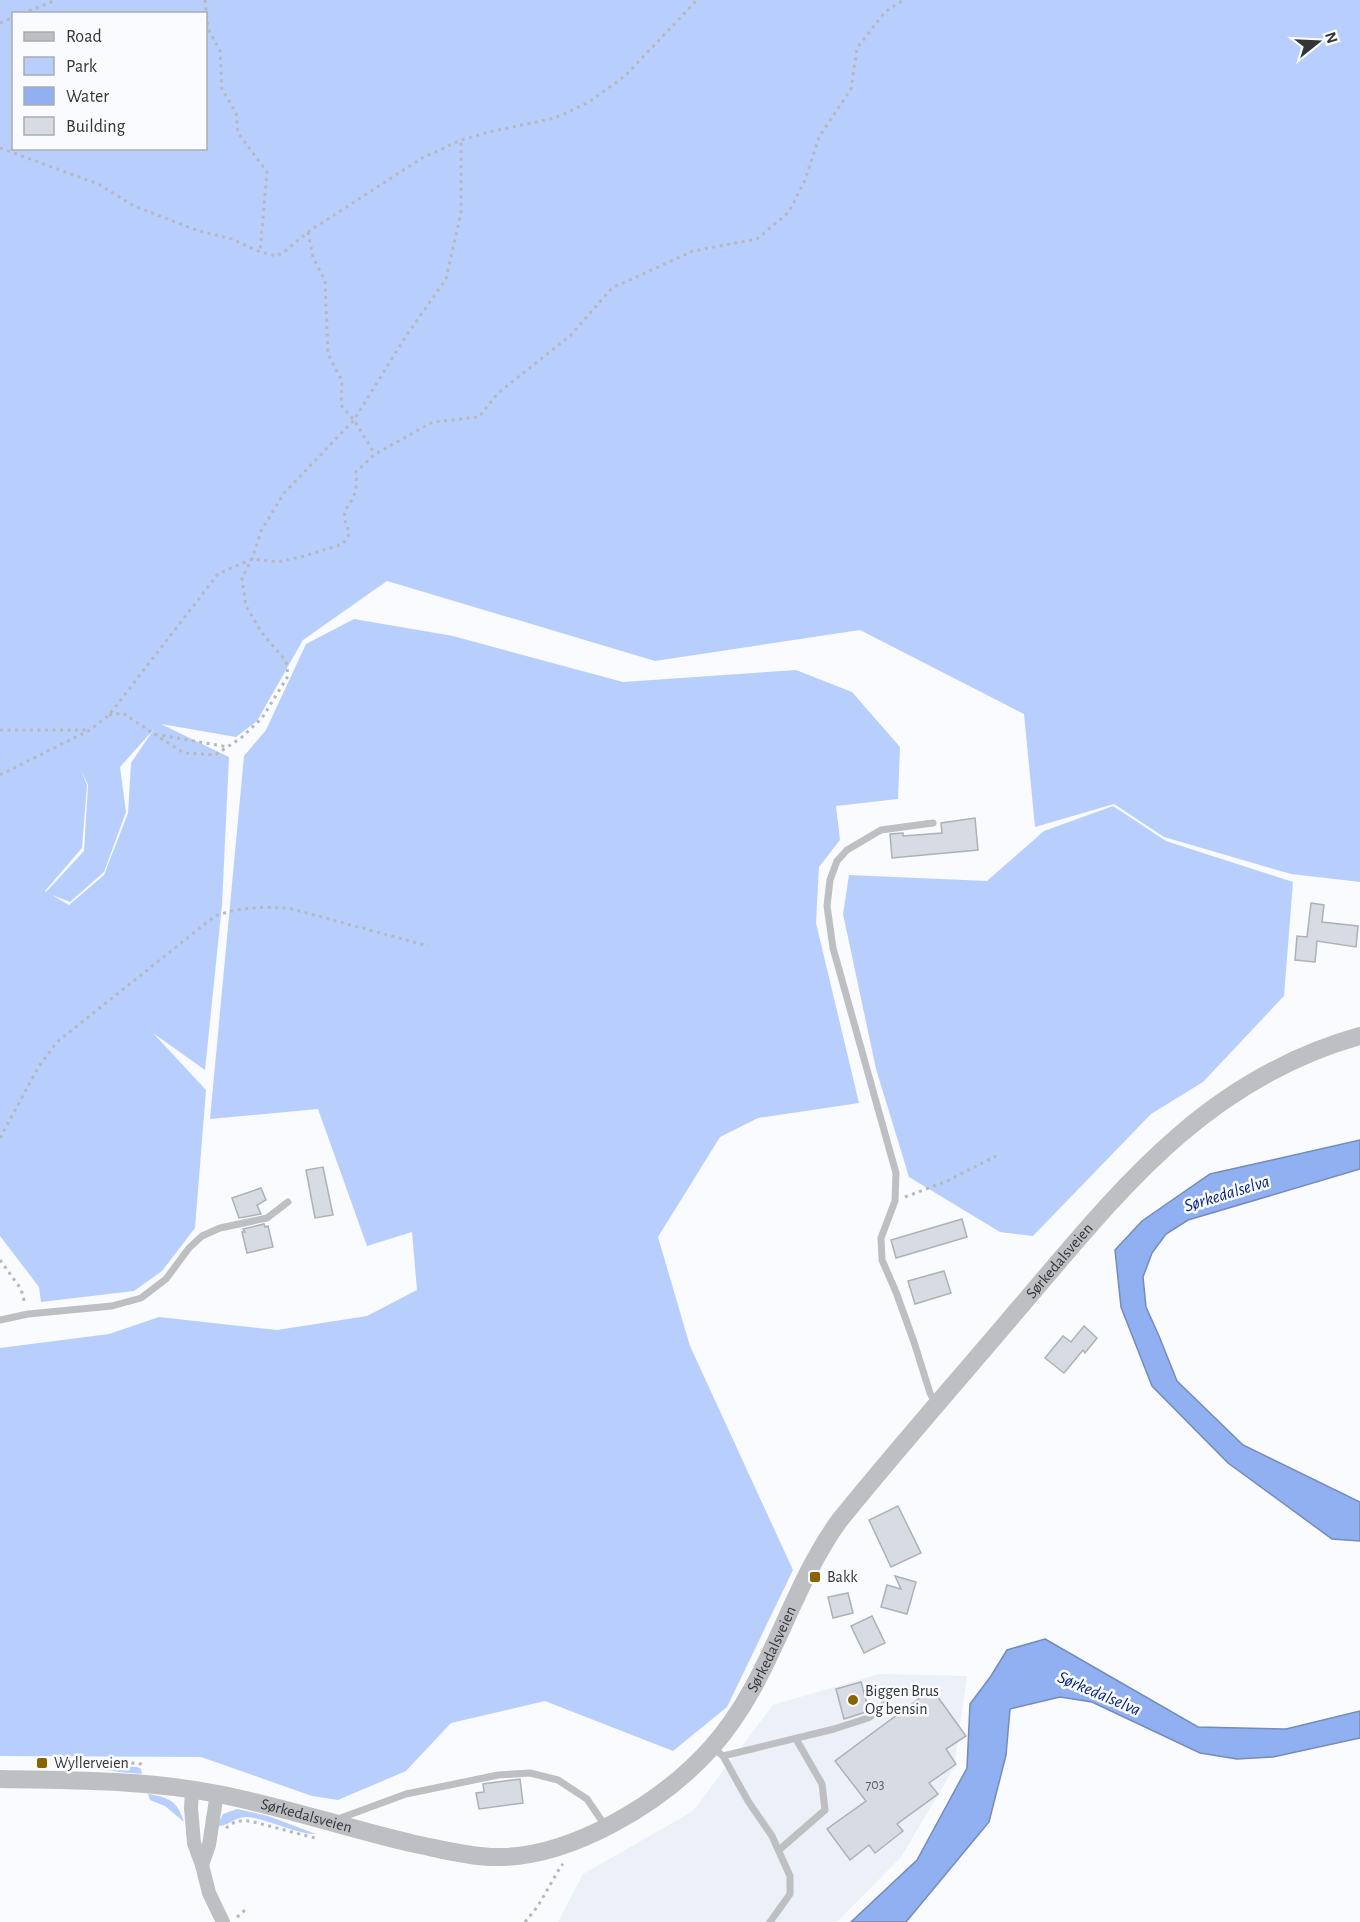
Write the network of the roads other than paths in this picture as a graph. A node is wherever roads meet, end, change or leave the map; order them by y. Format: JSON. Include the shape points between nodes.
{"nodes":[{"id":1,"x":933,"y":823,"type":"dead end"},
{"id":2,"x":1360,"y":1036,"type":"edge"},
{"id":3,"x":288,"y":1202,"type":"dead end"},
{"id":4,"x":0,"y":1320,"type":"edge"},
{"id":5,"x":936,"y":1406,"type":"junction"},
{"id":6,"x":892,"y":1694,"type":"dead end"},
{"id":7,"x":796,"y":1739,"type":"junction"},
{"id":8,"x":717,"y":1751,"type":"junction"},
{"id":9,"x":0,"y":1779,"type":"edge"},
{"id":10,"x":192,"y":1790,"type":"junction"},
{"id":11,"x":217,"y":1793,"type":"junction"},
{"id":12,"x":330,"y":1822,"type":"junction"},
{"id":13,"x":606,"y":1827,"type":"junction"},
{"id":14,"x":779,"y":1850,"type":"junction"},
{"id":15,"x":202,"y":1864,"type":"junction"},
{"id":16,"x":224,"y":1922,"type":"edge"},
{"id":17,"x":770,"y":1922,"type":"edge"}],
"edges":[{"from":1,"to":5,"type":"lane","via":[[881,830],[847,850],[837,861],[830,880],[827,906],[836,960],[896,1173],[895,1201],[880,1238],[882,1260]]},
{"from":2,"to":5,"type":"street","name":"Sørkedalsveien","via":[[1291,1061],[1255,1080],[1219,1102],[1176,1137],[1094,1221]]},
{"from":3,"to":4,"type":"lane","via":[[267,1218],[202,1236],[166,1279],[141,1298],[112,1306]]},
{"from":5,"to":8,"type":"street","name":"Sørkedalsveien","via":[[831,1531],[804,1578],[760,1676]]},
{"from":6,"to":7,"type":"lane","via":[[868,1718]]},
{"from":7,"to":8,"type":"lane"},
{"from":7,"to":14,"type":"lane","via":[[822,1784],[825,1810]]},
{"from":8,"to":13,"type":"street","name":"Sørkedalsveien","via":[[655,1798]]},
{"from":8,"to":14,"type":"lane"},
{"from":9,"to":10,"type":"street","name":"Sørkedalsveien","via":[[109,1781]]},
{"from":10,"to":11,"type":"street","name":"Sørkedalsveien"},
{"from":10,"to":15,"type":"street","via":[[194,1843]]},
{"from":11,"to":12,"type":"street","name":"Sørkedalsveien"},
{"from":11,"to":15,"type":"street"},
{"from":12,"to":13,"type":"street","name":"Sørkedalsveien","via":[[429,1847],[490,1857],[548,1850]]},
{"from":12,"to":13,"type":"lane","via":[[406,1794],[498,1775],[530,1773],[558,1780],[587,1799]]},
{"from":14,"to":17,"type":"lane","via":[[790,1876],[790,1894]]},
{"from":15,"to":16,"type":"street","via":[[209,1893]]}]}
